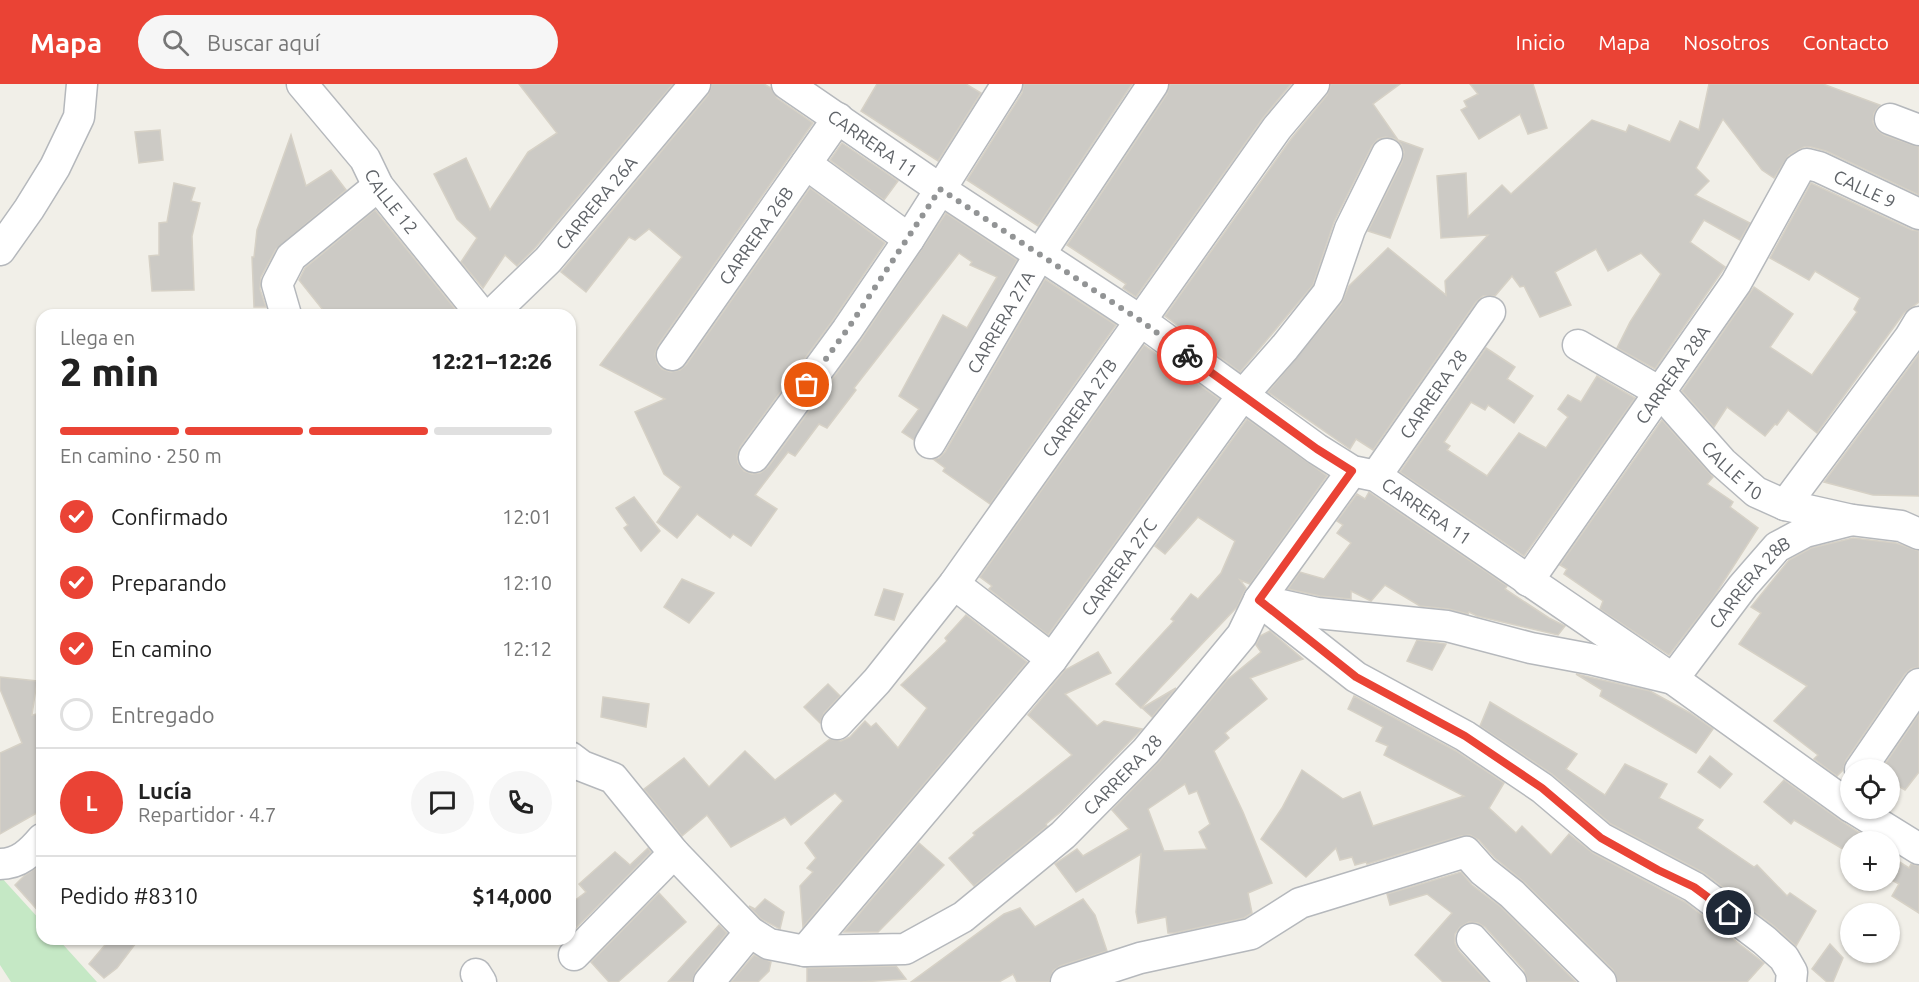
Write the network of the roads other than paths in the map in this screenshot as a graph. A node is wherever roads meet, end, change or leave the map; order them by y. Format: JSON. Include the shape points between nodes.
{"nodes":[{"id":1,"x":82,"y":84,"type":"edge"},
{"id":2,"x":695,"y":84,"type":"edge"},
{"id":3,"x":787,"y":84,"type":"edge"},
{"id":4,"x":1007,"y":84,"type":"edge"},
{"id":5,"x":1153,"y":84,"type":"edge"},
{"id":6,"x":1314,"y":84,"type":"edge"},
{"id":7,"x":302,"y":85,"type":"edge"},
{"id":8,"x":838,"y":118,"type":"junction"},
{"id":9,"x":1890,"y":119,"type":"dead end"},
{"id":10,"x":1919,"y":130,"type":"edge"},
{"id":11,"x":1387,"y":154,"type":"dead end"},
{"id":12,"x":806,"y":164,"type":"junction"},
{"id":13,"x":1807,"y":164,"type":"joint"},
{"id":14,"x":378,"y":186,"type":"junction"},
{"id":15,"x":940,"y":189,"type":"junction"},
{"id":16,"x":1919,"y":214,"type":"edge"},
{"id":17,"x":909,"y":239,"type":"junction"},
{"id":18,"x":0,"y":250,"type":"edge"},
{"id":19,"x":1040,"y":254,"type":"junction"},
{"id":20,"x":284,"y":309,"type":"edge"},
{"id":21,"x":477,"y":309,"type":"edge"},
{"id":22,"x":497,"y":309,"type":"edge"},
{"id":23,"x":1490,"y":312,"type":"dead end"},
{"id":24,"x":1141,"y":321,"type":"junction"},
{"id":25,"x":1919,"y":322,"type":"edge"},
{"id":26,"x":1578,"y":345,"type":"dead end"},
{"id":27,"x":672,"y":355,"type":"dead end"},
{"id":28,"x":1660,"y":392,"type":"junction"},
{"id":29,"x":1242,"y":396,"type":"junction"},
{"id":30,"x":930,"y":443,"type":"dead end"},
{"id":31,"x":754,"y":457,"type":"dead end"},
{"id":32,"x":1364,"y":473,"type":"junction"},
{"id":33,"x":1785,"y":505,"type":"junction"},
{"id":34,"x":1852,"y":520,"type":"junction"},
{"id":35,"x":1919,"y":534,"type":"edge"},
{"id":36,"x":1528,"y":581,"type":"junction"},
{"id":37,"x":954,"y":584,"type":"junction"},
{"id":38,"x":1259,"y":600,"type":"junction"},
{"id":39,"x":1052,"y":659,"type":"junction"},
{"id":40,"x":1673,"y":679,"type":"junction"},
{"id":41,"x":1919,"y":684,"type":"edge"},
{"id":42,"x":837,"y":724,"type":"dead end"},
{"id":43,"x":1868,"y":759,"type":"edge"},
{"id":44,"x":576,"y":762,"type":"edge"},
{"id":45,"x":1840,"y":794,"type":"edge"},
{"id":46,"x":1876,"y":819,"type":"edge"},
{"id":47,"x":36,"y":846,"type":"edge"},
{"id":48,"x":1919,"y":849,"type":"edge"},
{"id":49,"x":674,"y":853,"type":"junction"},
{"id":50,"x":4,"y":864,"type":"edge"},
{"id":51,"x":750,"y":932,"type":"junction"},
{"id":52,"x":1472,"y":939,"type":"dead end"},
{"id":53,"x":805,"y":951,"type":"junction"},
{"id":54,"x":574,"y":955,"type":"dead end"},
{"id":55,"x":1792,"y":977,"type":"edge"},
{"id":56,"x":709,"y":982,"type":"edge"},
{"id":57,"x":1066,"y":982,"type":"edge"},
{"id":58,"x":1511,"y":982,"type":"edge"},
{"id":59,"x":1601,"y":982,"type":"edge"}],
"edges":[{"from":1,"to":18,"type":"street","via":[[79,117],[55,167]]},
{"from":2,"to":22,"type":"street","name":"CARRERA 26A","via":[[548,260]]},
{"from":3,"to":8,"type":"street","name":"CARRERA 11"},
{"from":4,"to":15,"type":"street"},
{"from":5,"to":19,"type":"street","name":"CARRERA 27A"},
{"from":6,"to":24,"type":"street","name":"CARRERA 27B","via":[[1277,128]]},
{"from":7,"to":14,"type":"street","name":"CALLE 12","via":[[365,159]]},
{"from":8,"to":12,"type":"street","name":"CARRERA 26B"},
{"from":8,"to":15,"type":"street","name":"CARRERA 11"},
{"from":9,"to":10,"type":"street"},
{"from":11,"to":29,"type":"street","name":"CARRERA 27C","via":[[1350,229],[1328,293]]},
{"from":12,"to":17,"type":"street"},
{"from":12,"to":27,"type":"street","name":"CARRERA 26B"},
{"from":13,"to":16,"type":"street","name":"CALLE 9"},
{"from":13,"to":28,"type":"street","name":"CARRERA 28A","via":[[1799,169],[1736,284]]},
{"from":14,"to":20,"type":"street","via":[[291,256],[277,284]]},
{"from":14,"to":21,"type":"street","name":"CALLE 12"},
{"from":15,"to":17,"type":"street"},
{"from":15,"to":19,"type":"street","name":"CARRERA 11"},
{"from":17,"to":31,"type":"street"},
{"from":19,"to":24,"type":"street","name":"CARRERA 11"},
{"from":19,"to":30,"type":"street","name":"CARRERA 27A"},
{"from":23,"to":32,"type":"street","name":"CARRERA 28"},
{"from":24,"to":29,"type":"street","name":"CARRERA 11"},
{"from":24,"to":37,"type":"street","name":"CARRERA 27B"},
{"from":25,"to":33,"type":"street"},
{"from":26,"to":28,"type":"street","name":"CALLE 10"},
{"from":28,"to":33,"type":"street","name":"CALLE 10","via":[[1722,462],[1756,492]]},
{"from":28,"to":36,"type":"street","name":"CARRERA 28A"},
{"from":29,"to":32,"type":"street","name":"CARRERA 11","via":[[1317,449]]},
{"from":29,"to":39,"type":"street","name":"CARRERA 27C"},
{"from":32,"to":36,"type":"street","name":"CARRERA 11"},
{"from":32,"to":38,"type":"street","name":"CARRERA 28"},
{"from":33,"to":34,"type":"street","name":"CALLE 10"},
{"from":34,"to":35,"type":"street","name":"CALLE 10","via":[[1901,526]]},
{"from":34,"to":40,"type":"street","name":"CARRERA 28B","via":[[1805,532],[1777,547]]},
{"from":36,"to":40,"type":"street","name":"CARRERA 11"},
{"from":37,"to":39,"type":"street"},
{"from":37,"to":42,"type":"street","name":"CARRERA 27B","via":[[877,681]]},
{"from":38,"to":40,"type":"street","via":[[1317,614],[1447,626]]},
{"from":38,"to":53,"type":"street","name":"CARRERA 28","via":[[1242,635],[1146,751],[1063,835],[963,917],[905,949]]},
{"from":38,"to":55,"type":"street","via":[[1356,677],[1465,736],[1542,788],[1601,838],[1694,887],[1785,958]]},
{"from":39,"to":53,"type":"street","name":"CARRERA 27C"},
{"from":40,"to":45,"type":"street","name":"CARRERA 11"},
{"from":41,"to":43,"type":"street"},
{"from":44,"to":49,"type":"street","name":"CARRERA 28","via":[[614,778]]},
{"from":46,"to":48,"type":"street","name":"CARRERA 11"},
{"from":47,"to":50,"type":"street","via":[[29,854]]},
{"from":49,"to":51,"type":"street","name":"CARRERA 28"},
{"from":49,"to":54,"type":"street"},
{"from":51,"to":53,"type":"street","name":"CARRERA 28","via":[[769,944]]},
{"from":51,"to":56,"type":"street"},
{"from":52,"to":58,"type":"street"},
{"from":57,"to":59,"type":"street","via":[[1140,958],[1251,934],[1300,903],[1466,852]]}]}
